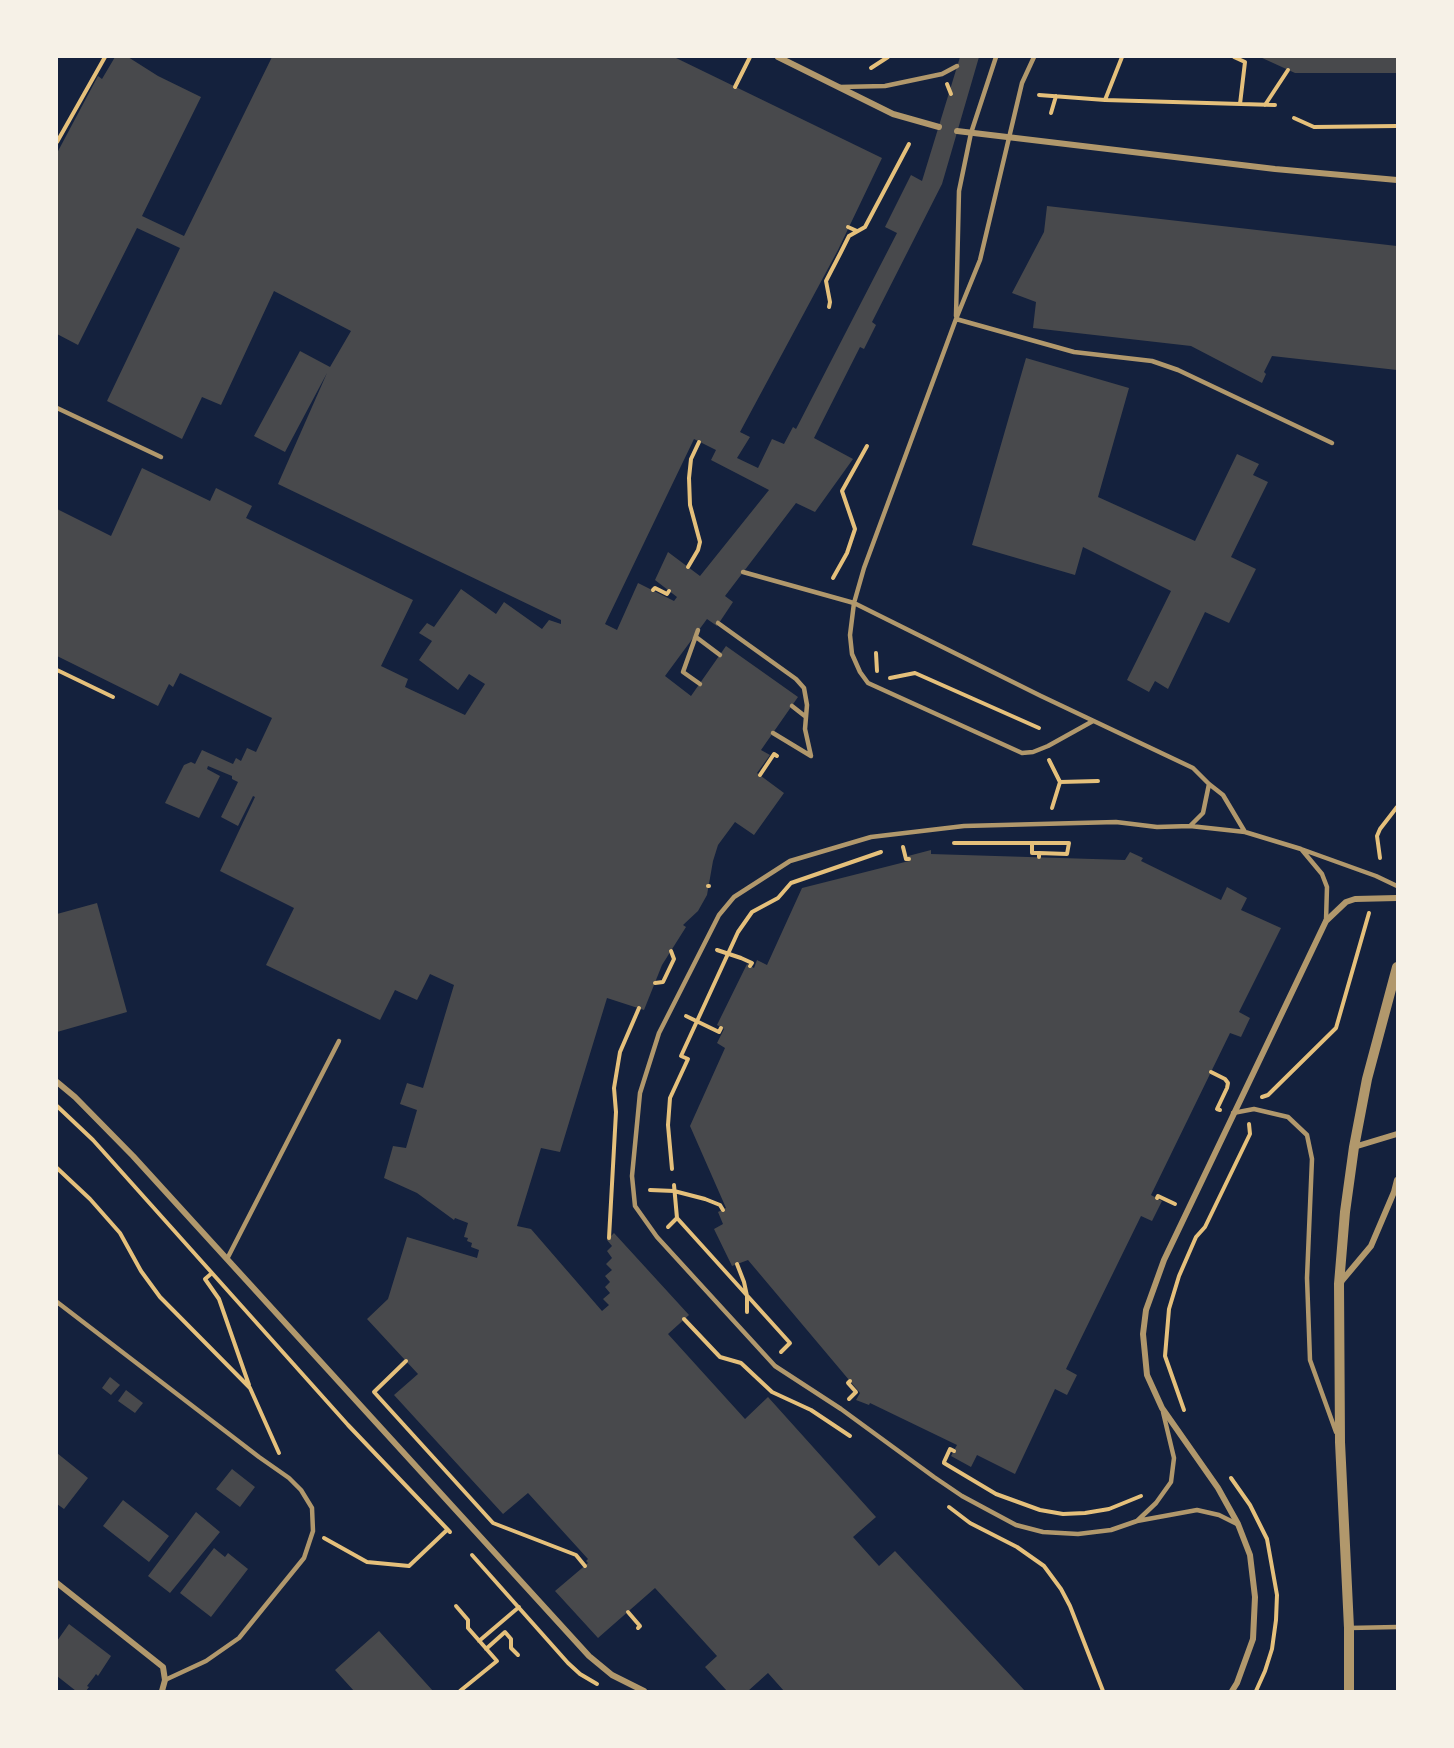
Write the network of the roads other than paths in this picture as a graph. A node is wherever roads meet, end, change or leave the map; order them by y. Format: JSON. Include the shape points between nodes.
{"nodes":[{"id":1,"x":778,"y":57,"type":"edge"},
{"id":2,"x":996,"y":57,"type":"edge"},
{"id":3,"x":1034,"y":57,"type":"edge"},
{"id":4,"x":957,"y":66,"type":"dead end"},
{"id":5,"x":839,"y":87,"type":"junction"},
{"id":6,"x":939,"y":127,"type":"dead end"},
{"id":7,"x":957,"y":131,"type":"dead end"},
{"id":8,"x":971,"y":133,"type":"junction"},
{"id":9,"x":1008,"y":138,"type":"junction"},
{"id":10,"x":1397,"y":180,"type":"edge"},
{"id":11,"x":956,"y":319,"type":"junction"},
{"id":12,"x":57,"y":408,"type":"edge"},
{"id":13,"x":1332,"y":443,"type":"dead end"},
{"id":14,"x":161,"y":457,"type":"dead end"},
{"id":15,"x":743,"y":572,"type":"dead end"},
{"id":16,"x":854,"y":603,"type":"junction"},
{"id":17,"x":718,"y":623,"type":"dead end"},
{"id":18,"x":698,"y":630,"type":"dead end"},
{"id":19,"x":696,"y":637,"type":"junction"},
{"id":20,"x":720,"y":655,"type":"dead end"},
{"id":21,"x":699,"y":684,"type":"dead end"},
{"id":22,"x":792,"y":706,"type":"dead end"},
{"id":23,"x":806,"y":717,"type":"junction"},
{"id":24,"x":1093,"y":721,"type":"junction"},
{"id":25,"x":773,"y":733,"type":"dead end"},
{"id":26,"x":1209,"y":784,"type":"junction"},
{"id":27,"x":1190,"y":826,"type":"junction"},
{"id":28,"x":1245,"y":832,"type":"junction"},
{"id":29,"x":1301,"y":849,"type":"junction"},
{"id":30,"x":1397,"y":886,"type":"edge"},
{"id":31,"x":1397,"y":898,"type":"edge"},
{"id":32,"x":1326,"y":921,"type":"junction"},
{"id":33,"x":1397,"y":967,"type":"edge"},
{"id":34,"x":339,"y":1041,"type":"dead end"},
{"id":35,"x":57,"y":1082,"type":"edge"},
{"id":36,"x":1233,"y":1113,"type":"junction"},
{"id":37,"x":1397,"y":1134,"type":"edge"},
{"id":38,"x":1354,"y":1147,"type":"junction"},
{"id":39,"x":1397,"y":1180,"type":"edge"},
{"id":40,"x":227,"y":1259,"type":"junction"},
{"id":41,"x":1339,"y":1284,"type":"junction"},
{"id":42,"x":57,"y":1302,"type":"edge"},
{"id":43,"x":1162,"y":1408,"type":"junction"},
{"id":44,"x":1340,"y":1442,"type":"junction"},
{"id":45,"x":1137,"y":1521,"type":"junction"},
{"id":46,"x":1238,"y":1524,"type":"junction"},
{"id":47,"x":57,"y":1583,"type":"edge"},
{"id":48,"x":1397,"y":1627,"type":"edge"},
{"id":49,"x":1349,"y":1628,"type":"junction"},
{"id":50,"x":165,"y":1680,"type":"junction"},
{"id":51,"x":162,"y":1691,"type":"edge"},
{"id":52,"x":644,"y":1691,"type":"edge"},
{"id":53,"x":1232,"y":1691,"type":"edge"},
{"id":54,"x":1349,"y":1691,"type":"edge"}],
"edges":[{"from":1,"to":5,"type":"street"},
{"from":2,"to":8,"type":"lane"},
{"from":3,"to":9,"type":"lane","via":[[1022,82]]},
{"from":4,"to":5,"type":"lane","via":[[942,74],[885,87]]},
{"from":5,"to":6,"type":"street","via":[[893,114]]},
{"from":7,"to":8,"type":"street"},
{"from":8,"to":9,"type":"street"},
{"from":8,"to":11,"type":"lane","via":[[959,191]]},
{"from":9,"to":10,"type":"street"},
{"from":9,"to":11,"type":"lane","via":[[980,260]]},
{"from":11,"to":13,"type":"lane","via":[[1074,352],[1152,361]]},
{"from":11,"to":16,"type":"lane"},
{"from":12,"to":14,"type":"lane"},
{"from":15,"to":16,"type":"lane"},
{"from":16,"to":24,"type":"lane"},
{"from":16,"to":24,"type":"lane","via":[[852,654],[860,672],[876,687],[1022,753],[1048,746]]},
{"from":17,"to":23,"type":"lane","via":[[796,679],[804,688]]},
{"from":18,"to":19,"type":"lane"},
{"from":19,"to":20,"type":"lane"},
{"from":19,"to":21,"type":"lane","via":[[684,672]]},
{"from":22,"to":23,"type":"lane"},
{"from":23,"to":25,"type":"lane","via":[[804,729],[811,756]]},
{"from":24,"to":26,"type":"lane","via":[[1193,768]]},
{"from":26,"to":27,"type":"lane","via":[[1203,813]]},
{"from":26,"to":28,"type":"lane","via":[[1223,795]]},
{"from":27,"to":28,"type":"lane"},
{"from":27,"to":45,"type":"lane","via":[[1116,822],[964,826],[871,837],[790,861],[734,897],[720,915],[659,1033],[640,1093],[632,1176],[635,1206],[657,1237],[775,1366],[944,1483],[1016,1524],[1043,1532],[1111,1530]]},
{"from":28,"to":29,"type":"lane"},
{"from":29,"to":30,"type":"lane"},
{"from":29,"to":32,"type":"lane","via":[[1322,874],[1327,887]]},
{"from":31,"to":32,"type":"street","via":[[1355,899],[1346,902]]},
{"from":32,"to":36,"type":"street"},
{"from":33,"to":38,"type":"street","via":[[1367,1079]]},
{"from":34,"to":40,"type":"lane"},
{"from":35,"to":40,"type":"street","via":[[125,1148]]},
{"from":36,"to":43,"type":"street","via":[[1164,1260],[1146,1310],[1143,1334],[1147,1376]]},
{"from":36,"to":44,"type":"lane","via":[[1254,1109],[1288,1117],[1307,1135],[1312,1159],[1307,1278],[1310,1360]]},
{"from":37,"to":38,"type":"street"},
{"from":38,"to":41,"type":"street"},
{"from":39,"to":41,"type":"street","via":[[1371,1246]]},
{"from":40,"to":52,"type":"street","via":[[589,1656],[612,1675]]},
{"from":41,"to":44,"type":"street"},
{"from":42,"to":50,"type":"lane","via":[[289,1478],[312,1508],[313,1531],[304,1558],[239,1638],[206,1661]]},
{"from":43,"to":45,"type":"lane","via":[[1174,1458],[1171,1482]]},
{"from":43,"to":46,"type":"street"},
{"from":44,"to":49,"type":"street"},
{"from":45,"to":46,"type":"lane","via":[[1197,1510]]},
{"from":46,"to":53,"type":"street","via":[[1250,1555],[1255,1597],[1253,1639]]},
{"from":47,"to":50,"type":"street","via":[[163,1667]]},
{"from":48,"to":49,"type":"lane"},
{"from":49,"to":54,"type":"street"},
{"from":50,"to":51,"type":"street"}]}
